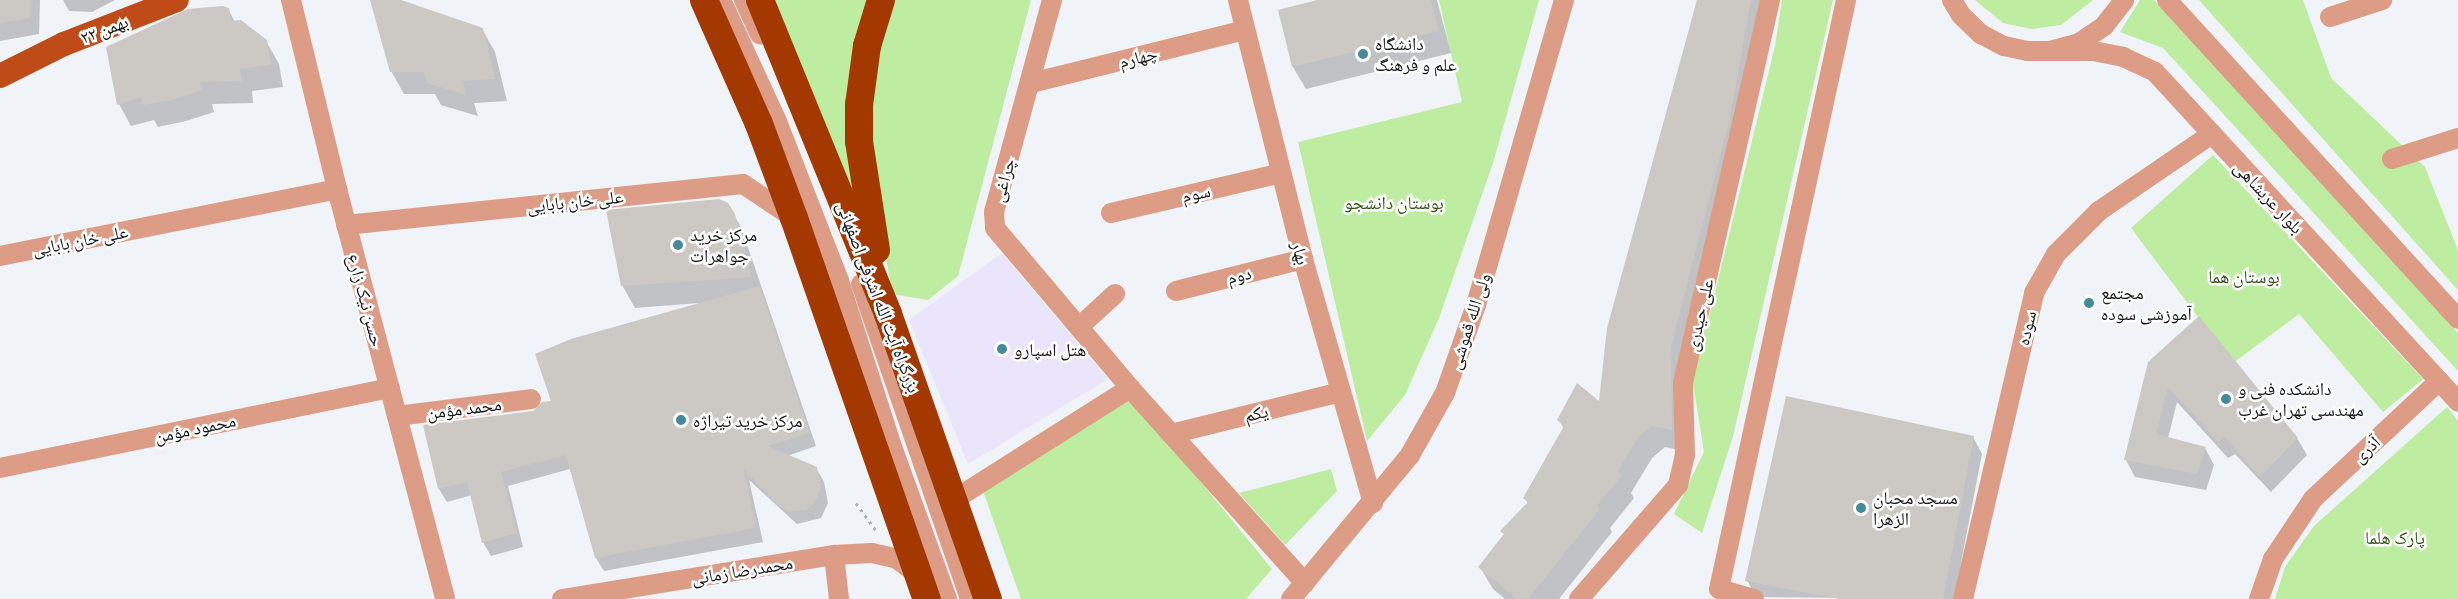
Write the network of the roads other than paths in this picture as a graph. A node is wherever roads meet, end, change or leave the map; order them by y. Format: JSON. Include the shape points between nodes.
{"nodes":[{"id":1,"x":136,"y":0,"type":"edge"},
{"id":2,"x":177,"y":0,"type":"edge"},
{"id":3,"x":291,"y":0,"type":"edge"},
{"id":4,"x":704,"y":0,"type":"edge"},
{"id":5,"x":721,"y":0,"type":"edge"},
{"id":6,"x":744,"y":0,"type":"edge"},
{"id":7,"x":760,"y":0,"type":"edge"},
{"id":8,"x":881,"y":0,"type":"edge"},
{"id":9,"x":1052,"y":0,"type":"edge"},
{"id":10,"x":1238,"y":0,"type":"edge"},
{"id":11,"x":1564,"y":0,"type":"edge"},
{"id":12,"x":1770,"y":0,"type":"edge"},
{"id":13,"x":1952,"y":0,"type":"edge"},
{"id":14,"x":2124,"y":0,"type":"edge"},
{"id":15,"x":2167,"y":0,"type":"edge"},
{"id":16,"x":2382,"y":0,"type":"edge"},
{"id":17,"x":1848,"y":4,"type":"edge"},
{"id":18,"x":2330,"y":17,"type":"dead end"},
{"id":19,"x":1245,"y":30,"type":"junction"},
{"id":20,"x":64,"y":44,"type":"junction"},
{"id":21,"x":2050,"y":51,"type":"junction"},
{"id":22,"x":0,"y":76,"type":"edge"},
{"id":23,"x":1030,"y":83,"type":"junction"},
{"id":24,"x":2212,"y":134,"type":"junction"},
{"id":25,"x":2458,"y":138,"type":"edge"},
{"id":26,"x":2392,"y":159,"type":"dead end"},
{"id":27,"x":1281,"y":173,"type":"junction"},
{"id":28,"x":337,"y":189,"type":"junction"},
{"id":29,"x":1111,"y":213,"type":"dead end"},
{"id":30,"x":794,"y":218,"type":"junction"},
{"id":31,"x":346,"y":225,"type":"junction"},
{"id":32,"x":0,"y":256,"type":"edge"},
{"id":33,"x":1303,"y":259,"type":"junction"},
{"id":34,"x":1176,"y":291,"type":"dead end"},
{"id":35,"x":1115,"y":294,"type":"dead end"},
{"id":36,"x":888,"y":314,"type":"junction"},
{"id":37,"x":2458,"y":319,"type":"edge"},
{"id":38,"x":1079,"y":327,"type":"junction"},
{"id":39,"x":390,"y":388,"type":"junction"},
{"id":40,"x":1130,"y":388,"type":"junction"},
{"id":41,"x":2448,"y":390,"type":"edge"},
{"id":42,"x":1341,"y":392,"type":"junction"},
{"id":43,"x":531,"y":399,"type":"dead end"},
{"id":44,"x":397,"y":416,"type":"junction"},
{"id":45,"x":1171,"y":434,"type":"junction"},
{"id":46,"x":0,"y":468,"type":"edge"},
{"id":47,"x":952,"y":501,"type":"junction"},
{"id":48,"x":1373,"y":503,"type":"junction"},
{"id":49,"x":834,"y":555,"type":"junction"},
{"id":50,"x":1305,"y":584,"type":"junction"},
{"id":51,"x":922,"y":587,"type":"edge"},
{"id":52,"x":446,"y":599,"type":"edge"},
{"id":53,"x":562,"y":599,"type":"edge"},
{"id":54,"x":839,"y":599,"type":"edge"},
{"id":55,"x":947,"y":599,"type":"edge"},
{"id":56,"x":970,"y":599,"type":"edge"},
{"id":57,"x":988,"y":599,"type":"edge"},
{"id":58,"x":1291,"y":599,"type":"edge"},
{"id":59,"x":1579,"y":599,"type":"edge"},
{"id":60,"x":1754,"y":599,"type":"edge"},
{"id":61,"x":1963,"y":599,"type":"edge"},
{"id":62,"x":2259,"y":599,"type":"edge"}],
"edges":[{"from":1,"to":20,"type":"main road","name":"۲۲ بهمن"},
{"from":2,"to":20,"type":"main road","name":"۲۲ بهمن"},
{"from":3,"to":28,"type":"street","name":"حسن نیک زارع"},
{"from":4,"to":30,"type":"highway","via":[[759,124]]},
{"from":5,"to":55,"type":"street","via":[[776,119],[839,280],[891,444]]},
{"from":6,"to":56,"type":"street","via":[[796,117],[871,310]]},
{"from":7,"to":36,"type":"highway","name":"بزرگراه آیت الله اشرفی اصفهانی"},
{"from":8,"to":36,"type":"highway","via":[[863,70],[859,141]]},
{"from":9,"to":23,"type":"street","name":"چراغی"},
{"from":10,"to":19,"type":"street","name":"بهار"},
{"from":11,"to":48,"type":"street","name":"ولی الله قموشی","via":[[1476,305],[1445,393],[1410,455]]},
{"from":12,"to":59,"type":"street","name":"علی حیدری","via":[[1683,383],[1685,455],[1678,484]]},
{"from":13,"to":21,"type":"street","name":"بلوار عربشاهی","via":[[1962,15],[1996,42],[2027,51]]},
{"from":14,"to":21,"type":"street","via":[[2104,26],[2079,43]]},
{"from":15,"to":37,"type":"street"},
{"from":16,"to":18,"type":"street"},
{"from":17,"to":60,"type":"street","via":[[1719,590]]},
{"from":19,"to":23,"type":"street","name":"چهارم"},
{"from":19,"to":27,"type":"street","name":"بهار"},
{"from":20,"to":22,"type":"main road","name":"۲۲ بهمن"},
{"from":21,"to":24,"type":"street","name":"بلوار عربشاهی","via":[[2093,51],[2156,72]]},
{"from":23,"to":38,"type":"street","name":"چراغی","via":[[994,212],[995,228]]},
{"from":24,"to":41,"type":"street","name":"بلوار عربشاهی"},
{"from":24,"to":61,"type":"street","name":"سوده","via":[[2099,211],[2056,254],[2034,293]]},
{"from":25,"to":26,"type":"street"},
{"from":27,"to":29,"type":"street","name":"سوم"},
{"from":27,"to":33,"type":"street","name":"بهار"},
{"from":28,"to":31,"type":"street","name":"حسن نیک زارع"},
{"from":28,"to":32,"type":"street","name":"علی خان بابایی"},
{"from":30,"to":31,"type":"street","name":"علی خان بابایی","via":[[742,184]]},
{"from":30,"to":51,"type":"highway"},
{"from":31,"to":39,"type":"street","name":"حسن نیک زارع"},
{"from":33,"to":34,"type":"street","name":"دوم"},
{"from":33,"to":42,"type":"street","name":"بهار"},
{"from":35,"to":38,"type":"street"},
{"from":36,"to":47,"type":"highway","name":"بزرگراه آیت الله اشرفی اصفهانی"},
{"from":38,"to":40,"type":"street","name":"چراغی"},
{"from":39,"to":44,"type":"street","name":"حسن نیک زارع"},
{"from":39,"to":46,"type":"street","name":"محمود مؤمن"},
{"from":40,"to":45,"type":"street","name":"چراغی"},
{"from":40,"to":47,"type":"street"},
{"from":41,"to":62,"type":"street","name":"آذری","via":[[2321,507],[2299,522],[2273,560]]},
{"from":42,"to":45,"type":"street","name":"یکم"},
{"from":42,"to":48,"type":"street","name":"بهار"},
{"from":43,"to":44,"type":"street","name":"محمد مؤمن"},
{"from":44,"to":52,"type":"street","name":"حسن نیک زارع"},
{"from":45,"to":50,"type":"street","name":"چراغی"},
{"from":47,"to":57,"type":"highway","name":"بزرگراه آیت الله اشرفی اصفهانی"},
{"from":48,"to":50,"type":"street","name":"ولی الله قموشی"},
{"from":49,"to":51,"type":"street","name":"محمدرضا زمانی","via":[[872,553],[890,557]]},
{"from":49,"to":53,"type":"street","name":"محمدرضا زمانی"},
{"from":49,"to":54,"type":"street"},
{"from":50,"to":58,"type":"street","name":"ولی الله قموشی"}]}
